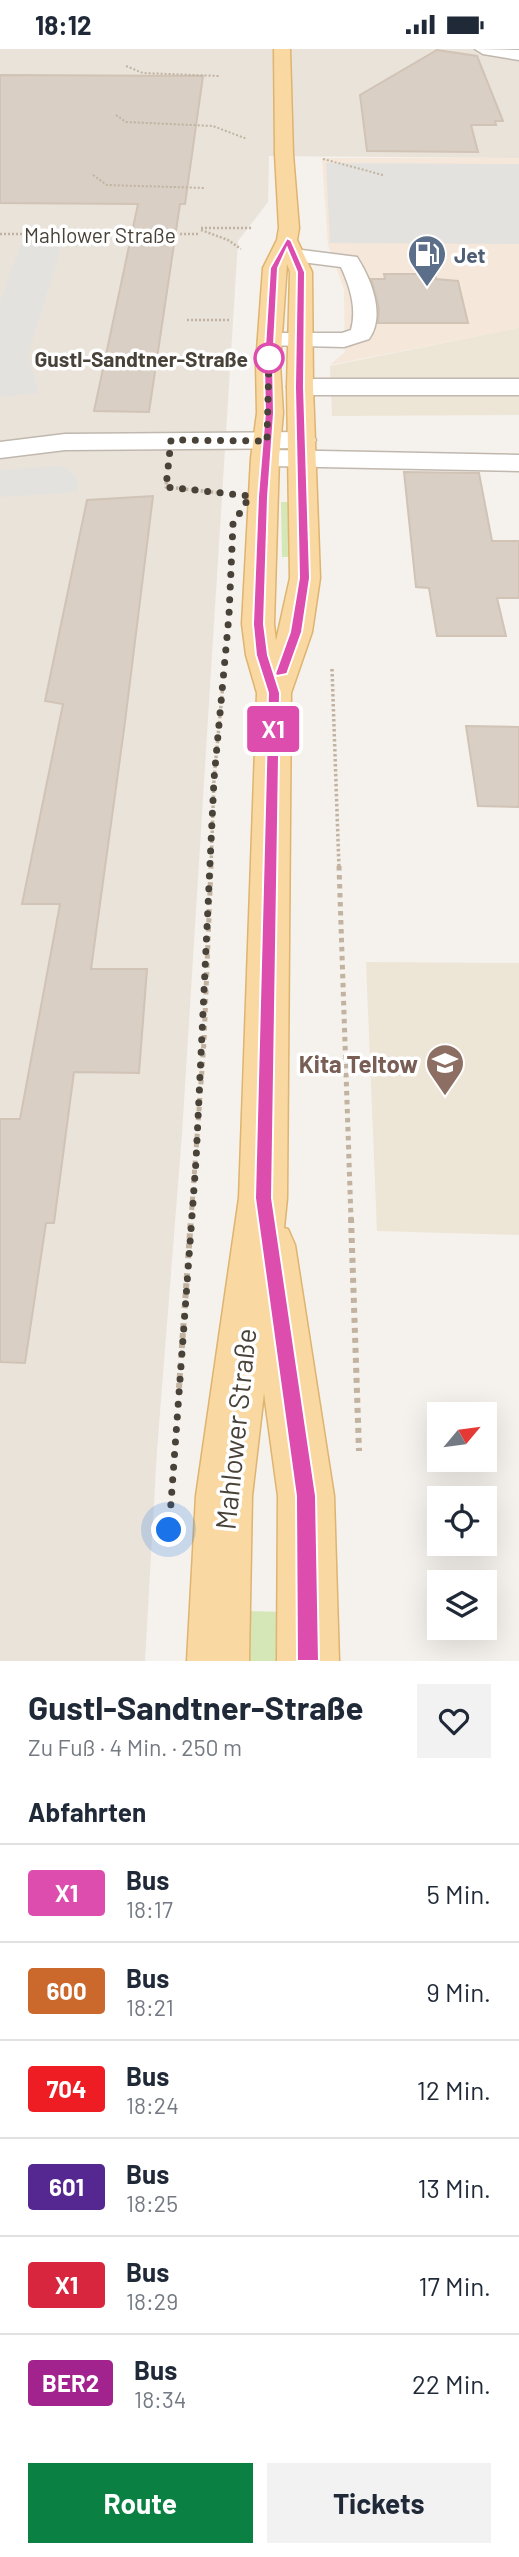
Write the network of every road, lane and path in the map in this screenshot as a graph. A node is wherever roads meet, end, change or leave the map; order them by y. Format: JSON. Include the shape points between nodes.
{"nodes":[{"id":1,"x":282,"y":49,"type":"edge"},
{"id":2,"x":483,"y":49,"type":"edge"},
{"id":3,"x":519,"y":55,"type":"edge"},
{"id":4,"x":127,"y":66,"type":"dead end"},
{"id":5,"x":219,"y":76,"type":"dead end"},
{"id":6,"x":116,"y":115,"type":"dead end"},
{"id":7,"x":213,"y":126,"type":"dead end"},
{"id":8,"x":321,"y":158,"type":"dead end"},
{"id":9,"x":93,"y":175,"type":"dead end"},
{"id":10,"x":383,"y":175,"type":"dead end"},
{"id":11,"x":205,"y":188,"type":"dead end"},
{"id":12,"x":201,"y":227,"type":"dead end"},
{"id":13,"x":257,"y":227,"type":"dead end"},
{"id":14,"x":200,"y":234,"type":"dead end"},
{"id":15,"x":0,"y":235,"type":"edge"},
{"id":16,"x":290,"y":248,"type":"junction"},
{"id":17,"x":187,"y":320,"type":"dead end"},
{"id":18,"x":233,"y":320,"type":"dead end"},
{"id":19,"x":270,"y":340,"type":"junction"},
{"id":20,"x":300,"y":340,"type":"junction"},
{"id":21,"x":300,"y":387,"type":"junction"},
{"id":22,"x":519,"y":387,"type":"edge"},
{"id":23,"x":171,"y":440,"type":"junction"},
{"id":24,"x":266,"y":449,"type":"junction"},
{"id":25,"x":0,"y":450,"type":"edge"},
{"id":26,"x":303,"y":450,"type":"junction"},
{"id":27,"x":519,"y":463,"type":"edge"},
{"id":28,"x":224,"y":493,"type":"dead end"},
{"id":29,"x":331,"y":655,"type":"dead end"},
{"id":30,"x":223,"y":682,"type":"dead end"},
{"id":31,"x":274,"y":693,"type":"junction"},
{"id":32,"x":264,"y":1198,"type":"junction"},
{"id":33,"x":179,"y":1392,"type":"dead end"},
{"id":34,"x":359,"y":1458,"type":"dead end"},
{"id":35,"x":218,"y":1661,"type":"edge"},
{"id":36,"x":308,"y":1661,"type":"edge"}],
"edges":[{"from":1,"to":16,"type":"main road","name":"Mahlower Straße"},
{"from":2,"to":3,"type":"street"},
{"from":4,"to":5,"type":"path","via":[[143,73]]},
{"from":6,"to":7,"type":"path","via":[[126,122]]},
{"from":8,"to":10,"type":"path"},
{"from":9,"to":11,"type":"path","via":[[107,185]]},
{"from":12,"to":13,"type":"path"},
{"from":14,"to":15,"type":"path","name":"Mahlower Straße"},
{"from":16,"to":19,"type":"main road","name":"Mahlower Straße","via":[[274,268]]},
{"from":16,"to":20,"type":"main road","name":"Mahlower Straße","via":[[301,272]]},
{"from":16,"to":20,"type":"street","via":[[349,262],[363,289],[366,323],[361,334],[344,340]]},
{"from":17,"to":18,"type":"path"},
{"from":19,"to":20,"type":"street"},
{"from":19,"to":24,"type":"main road","name":"Mahlower Straße"},
{"from":20,"to":21,"type":"main road","name":"Mahlower Straße"},
{"from":21,"to":22,"type":"street"},
{"from":21,"to":26,"type":"main road","name":"Mahlower Straße"},
{"from":23,"to":24,"type":"street"},
{"from":23,"to":25,"type":"street","via":[[65,442]]},
{"from":23,"to":28,"type":"path","via":[[166,487]]},
{"from":24,"to":26,"type":"street"},
{"from":24,"to":31,"type":"main road","name":"Mahlower Straße","via":[[258,624]]},
{"from":26,"to":27,"type":"street"},
{"from":26,"to":31,"type":"main road","name":"Mahlower Straße","via":[[305,578],[296,632]]},
{"from":29,"to":34,"type":"path"},
{"from":30,"to":33,"type":"path"},
{"from":31,"to":32,"type":"main road","name":"Mahlower Straße"},
{"from":32,"to":35,"type":"main road","name":"Mahlower Straße","via":[[223,1496]]},
{"from":32,"to":36,"type":"main road","name":"Mahlower Straße","via":[[306,1496]]}]}
